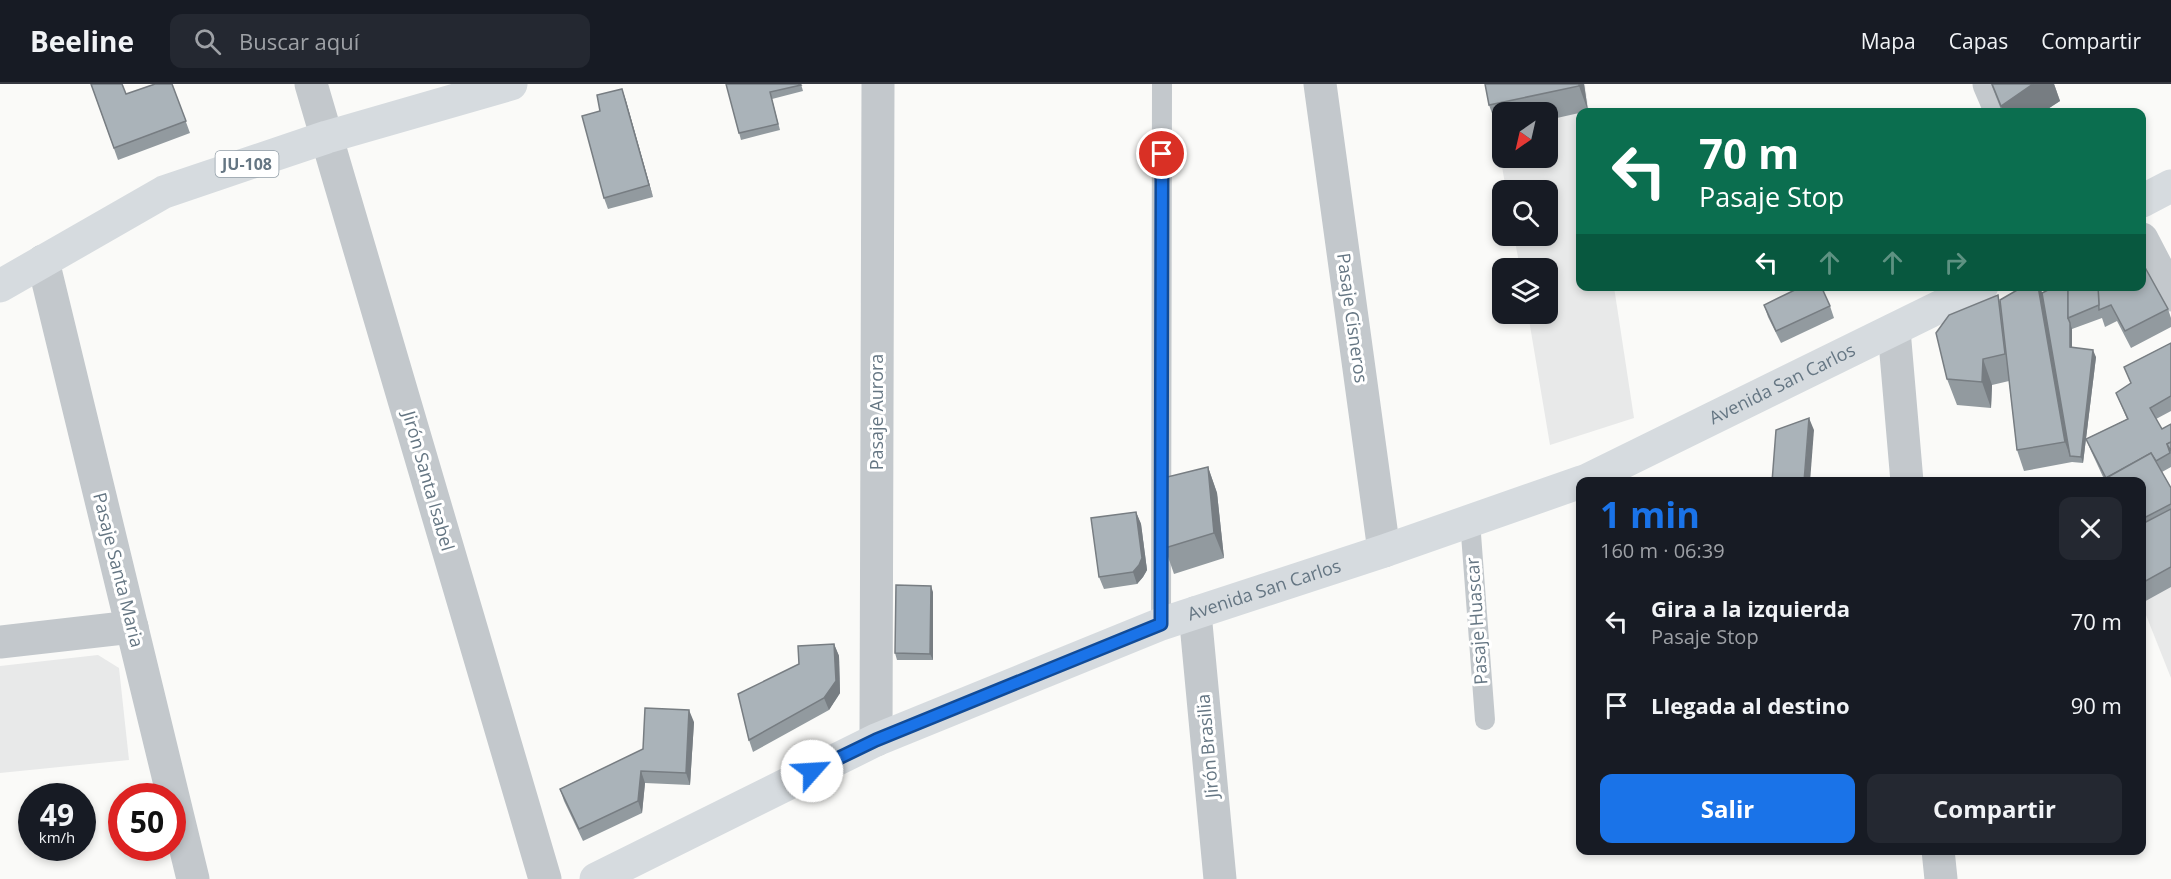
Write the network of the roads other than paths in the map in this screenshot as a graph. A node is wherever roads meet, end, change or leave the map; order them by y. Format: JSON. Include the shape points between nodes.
{"nodes":[{"id":1,"x":311,"y":84,"type":"edge"},
{"id":2,"x":511,"y":84,"type":"edge"},
{"id":3,"x":878,"y":84,"type":"edge"},
{"id":4,"x":1162,"y":84,"type":"edge"},
{"id":5,"x":1320,"y":84,"type":"edge"},
{"id":6,"x":1989,"y":84,"type":"edge"},
{"id":7,"x":1999,"y":108,"type":"edge"},
{"id":8,"x":327,"y":137,"type":"junction"},
{"id":9,"x":2171,"y":186,"type":"edge"},
{"id":10,"x":2146,"y":199,"type":"edge"},
{"id":11,"x":2146,"y":247,"type":"edge"},
{"id":12,"x":43,"y":261,"type":"junction"},
{"id":13,"x":0,"y":286,"type":"edge"},
{"id":14,"x":1972,"y":291,"type":"edge"},
{"id":15,"x":2171,"y":295,"type":"edge"},
{"id":16,"x":1894,"y":330,"type":"junction"},
{"id":17,"x":1592,"y":477,"type":"edge"},
{"id":18,"x":1907,"y":477,"type":"edge"},
{"id":19,"x":1576,"y":484,"type":"edge"},
{"id":20,"x":1470,"y":521,"type":"junction"},
{"id":21,"x":1384,"y":551,"type":"junction"},
{"id":22,"x":1195,"y":613,"type":"junction"},
{"id":23,"x":1161,"y":624,"type":"junction"},
{"id":24,"x":132,"y":627,"type":"junction"},
{"id":25,"x":0,"y":642,"type":"edge"},
{"id":26,"x":1485,"y":720,"type":"dead end"},
{"id":27,"x":876,"y":740,"type":"junction"},
{"id":28,"x":1939,"y":855,"type":"edge"},
{"id":29,"x":193,"y":879,"type":"edge"},
{"id":30,"x":545,"y":879,"type":"edge"},
{"id":31,"x":596,"y":879,"type":"edge"},
{"id":32,"x":1220,"y":879,"type":"edge"},
{"id":33,"x":1941,"y":879,"type":"edge"}],
"edges":[{"from":1,"to":8,"type":"street","name":"Jirón Santa Isabel"},
{"from":2,"to":8,"type":"main road","number":"JU-108"},
{"from":3,"to":27,"type":"street","name":"Pasaje Aurora"},
{"from":4,"to":23,"type":"lane"},
{"from":5,"to":21,"type":"street","name":"Pasaje Cisneros"},
{"from":6,"to":7,"type":"street"},
{"from":8,"to":12,"type":"main road","number":"JU-108","via":[[164,192]]},
{"from":8,"to":30,"type":"street","name":"Jirón Santa Isabel"},
{"from":9,"to":10,"type":"main road"},
{"from":11,"to":15,"type":"street"},
{"from":12,"to":13,"type":"main road","number":"JU-108"},
{"from":12,"to":24,"type":"street","name":"Pasaje Santa Maria"},
{"from":14,"to":16,"type":"main road","name":"Avenida San Carlos"},
{"from":16,"to":17,"type":"main road","name":"Avenida San Carlos"},
{"from":16,"to":18,"type":"street"},
{"from":19,"to":20,"type":"main road","name":"Avenida San Carlos"},
{"from":20,"to":21,"type":"main road","name":"Avenida San Carlos"},
{"from":20,"to":26,"type":"lane","name":"Pasaje Huascar"},
{"from":21,"to":22,"type":"main road","name":"Avenida San Carlos"},
{"from":22,"to":23,"type":"main road","name":"Avenida San Carlos"},
{"from":22,"to":32,"type":"street","name":"Jirón Brasilia"},
{"from":23,"to":27,"type":"main road","name":"Avenida San Carlos"},
{"from":24,"to":25,"type":"street"},
{"from":24,"to":29,"type":"street","name":"Pasaje Santa Maria"},
{"from":27,"to":31,"type":"main road","name":"Avenida San Carlos"},
{"from":28,"to":33,"type":"street"}]}
